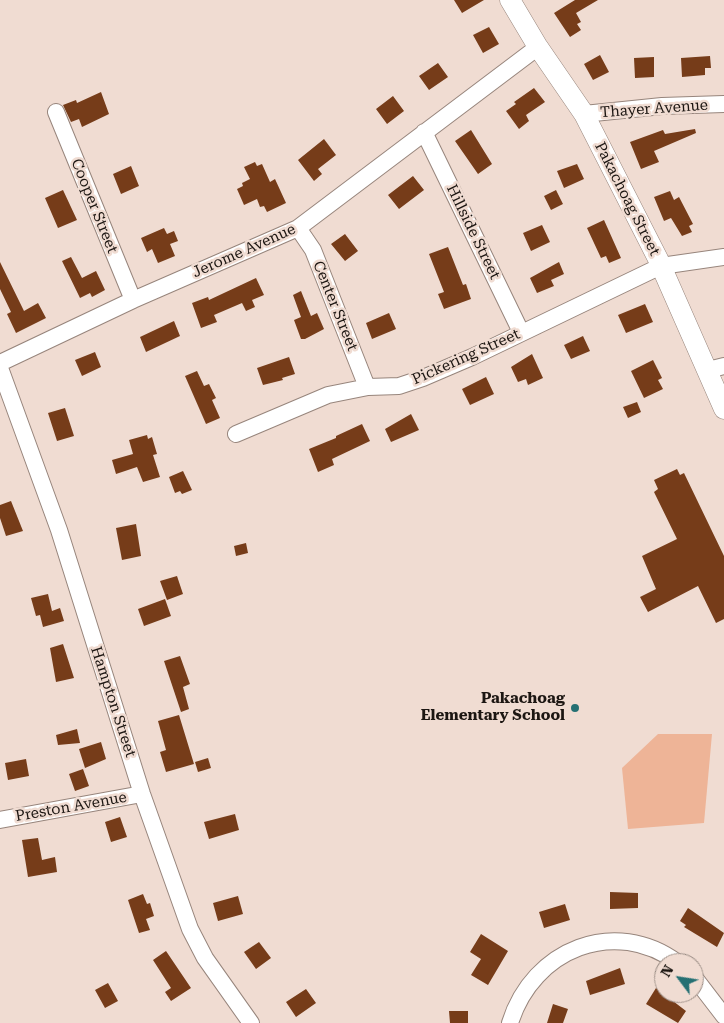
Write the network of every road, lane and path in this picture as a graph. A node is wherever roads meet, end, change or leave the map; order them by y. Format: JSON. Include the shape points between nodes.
{"nodes":[{"id":1,"x":515,"y":2,"type":"edge"},
{"id":2,"x":538,"y":47,"type":"junction"},
{"id":3,"x":724,"y":104,"type":"edge"},
{"id":4,"x":56,"y":112,"type":"dead end"},
{"id":5,"x":584,"y":114,"type":"junction"},
{"id":6,"x":424,"y":132,"type":"junction"},
{"id":7,"x":298,"y":228,"type":"junction"},
{"id":8,"x":724,"y":257,"type":"edge"},
{"id":9,"x":660,"y":266,"type":"junction"},
{"id":10,"x":133,"y":300,"type":"junction"},
{"id":11,"x":521,"y":332,"type":"junction"},
{"id":12,"x":0,"y":363,"type":"edge"},
{"id":13,"x":0,"y":368,"type":"edge"},
{"id":14,"x":716,"y":368,"type":"edge"},
{"id":15,"x":367,"y":387,"type":"junction"},
{"id":16,"x":724,"y":409,"type":"edge"},
{"id":17,"x":236,"y":434,"type":"dead end"},
{"id":18,"x":142,"y":794,"type":"junction"},
{"id":19,"x":0,"y":820,"type":"edge"},
{"id":20,"x":664,"y":953,"type":"edge"},
{"id":21,"x":704,"y":990,"type":"edge"},
{"id":22,"x":724,"y":1016,"type":"edge"},
{"id":23,"x":251,"y":1023,"type":"edge"},
{"id":24,"x":510,"y":1023,"type":"edge"}],
"edges":[{"from":1,"to":2,"type":"street","name":"Pakachoag Street"},
{"from":2,"to":5,"type":"street","name":"Pakachoag Street"},
{"from":2,"to":6,"type":"street","name":"Jerome Avenue"},
{"from":3,"to":5,"type":"street","name":"Thayer Avenue"},
{"from":4,"to":10,"type":"street","name":"Cooper Street"},
{"from":5,"to":9,"type":"street","name":"Pakachoag Street"},
{"from":6,"to":7,"type":"street","name":"Jerome Avenue"},
{"from":6,"to":11,"type":"street","name":"Hillside Street"},
{"from":7,"to":10,"type":"street","name":"Jerome Avenue"},
{"from":7,"to":15,"type":"street","name":"Center Street","via":[[313,250]]},
{"from":8,"to":9,"type":"street","name":"Pickering Street"},
{"from":9,"to":11,"type":"street","name":"Pickering Street"},
{"from":9,"to":14,"type":"street","name":"Pakachoag Street"},
{"from":10,"to":12,"type":"street","name":"Jerome Avenue"},
{"from":11,"to":15,"type":"street","name":"Pickering Street","via":[[423,378],[398,386]]},
{"from":13,"to":18,"type":"street","name":"Hampton Street","via":[[59,530]]},
{"from":14,"to":16,"type":"street","name":"Pakachoag Street"},
{"from":15,"to":17,"type":"street","name":"Pickering Street","via":[[328,395]]},
{"from":18,"to":19,"type":"street","name":"Preston Avenue"},
{"from":18,"to":23,"type":"street","name":"Hampton Street","via":[[190,929],[205,958]]},
{"from":20,"to":24,"type":"street","via":[[647,945],[605,941],[584,946],[553,961],[534,978],[522,993]]},
{"from":21,"to":22,"type":"street"}]}
